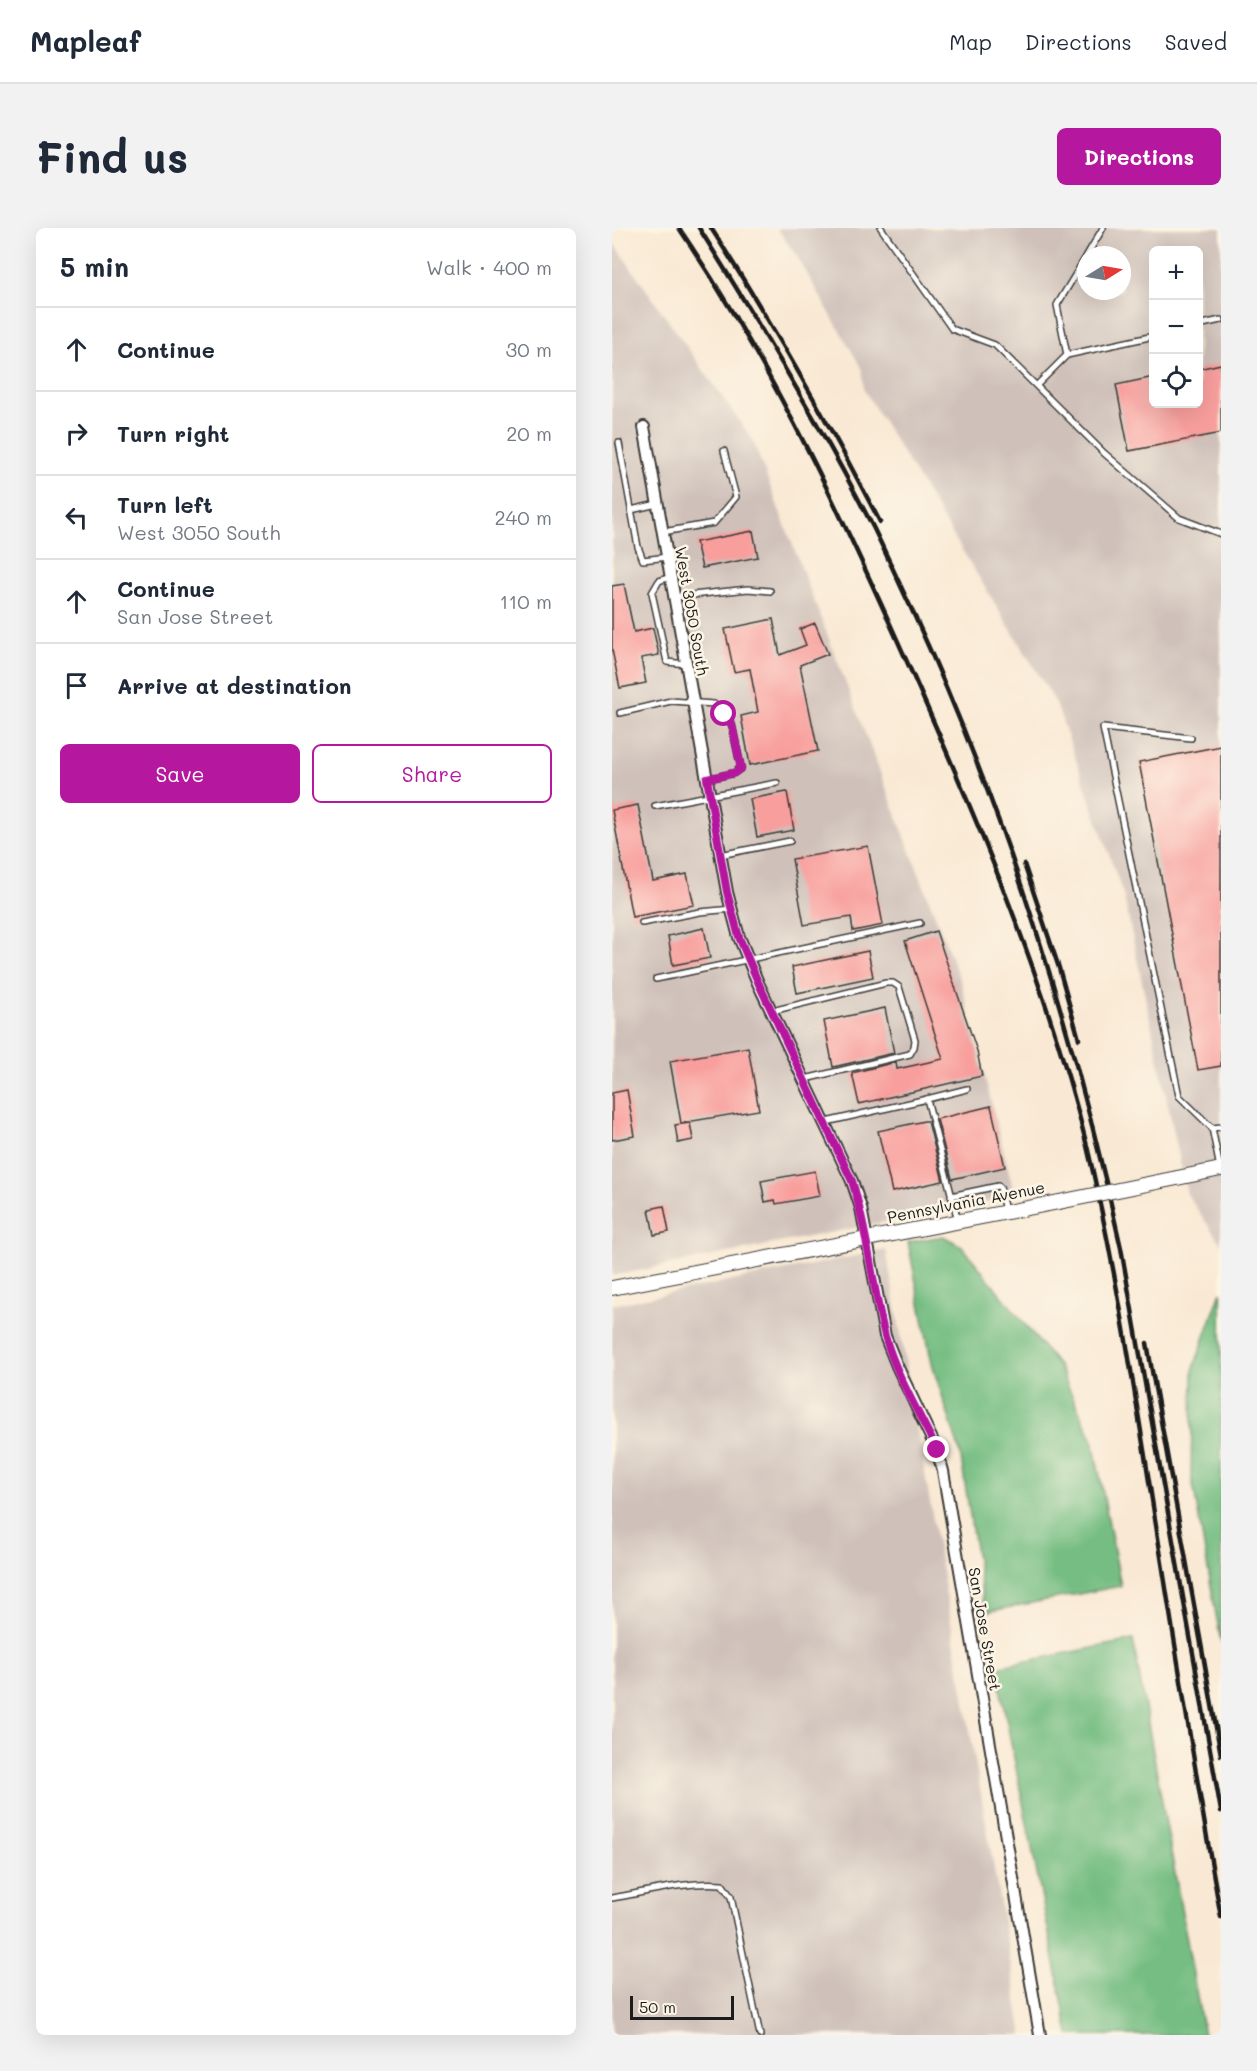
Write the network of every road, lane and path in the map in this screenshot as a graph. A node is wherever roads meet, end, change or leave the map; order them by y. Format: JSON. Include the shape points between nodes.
{"nodes":[{"id":1,"x":881,"y":228,"type":"edge"},
{"id":2,"x":1103,"y":228,"type":"edge"},
{"id":3,"x":1092,"y":246,"type":"edge"},
{"id":4,"x":1077,"y":271,"type":"edge"},
{"id":5,"x":1221,"y":320,"type":"edge"},
{"id":6,"x":1203,"y":324,"type":"edge"},
{"id":7,"x":1149,"y":337,"type":"edge"},
{"id":8,"x":1067,"y":356,"type":"junction"},
{"id":9,"x":1037,"y":385,"type":"junction"},
{"id":10,"x":644,"y":427,"type":"dead end"},
{"id":11,"x":619,"y":443,"type":"dead end"},
{"id":12,"x":724,"y":451,"type":"dead end"},
{"id":13,"x":657,"y":504,"type":"junction"},
{"id":14,"x":631,"y":510,"type":"junction"},
{"id":15,"x":663,"y":532,"type":"junction"},
{"id":16,"x":1221,"y":534,"type":"edge"},
{"id":17,"x":667,"y":557,"type":"junction"},
{"id":18,"x":670,"y":577,"type":"junction"},
{"id":19,"x":771,"y":591,"type":"dead end"},
{"id":20,"x":674,"y":597,"type":"junction"},
{"id":21,"x":686,"y":664,"type":"junction"},
{"id":22,"x":693,"y":702,"type":"junction"},
{"id":23,"x":620,"y":712,"type":"dead end"},
{"id":24,"x":1191,"y":738,"type":"dead end"},
{"id":25,"x":707,"y":779,"type":"junction"},
{"id":26,"x":777,"y":783,"type":"dead end"},
{"id":27,"x":710,"y":796,"type":"junction"},
{"id":28,"x":655,"y":806,"type":"dead end"},
{"id":29,"x":790,"y":841,"type":"dead end"},
{"id":30,"x":720,"y":855,"type":"junction"},
{"id":31,"x":732,"y":909,"type":"junction"},
{"id":32,"x":642,"y":923,"type":"dead end"},
{"id":33,"x":920,"y":923,"type":"dead end"},
{"id":34,"x":749,"y":960,"type":"junction"},
{"id":35,"x":656,"y":979,"type":"dead end"},
{"id":36,"x":772,"y":1011,"type":"junction"},
{"id":37,"x":805,"y":1079,"type":"junction"},
{"id":38,"x":968,"y":1089,"type":"dead end"},
{"id":39,"x":927,"y":1099,"type":"junction"},
{"id":40,"x":826,"y":1122,"type":"junction"},
{"id":41,"x":1221,"y":1126,"type":"edge"},
{"id":42,"x":1212,"y":1128,"type":"junction"},
{"id":43,"x":1221,"y":1169,"type":"edge"},
{"id":44,"x":951,"y":1196,"type":"junction"},
{"id":45,"x":1005,"y":1212,"type":"junction"},
{"id":46,"x":958,"y":1221,"type":"junction"},
{"id":47,"x":867,"y":1238,"type":"junction"},
{"id":48,"x":612,"y":1288,"type":"edge"},
{"id":49,"x":612,"y":1898,"type":"edge"},
{"id":50,"x":760,"y":2035,"type":"edge"},
{"id":51,"x":1040,"y":2035,"type":"edge"}],
"edges":[{"from":1,"to":9,"type":"lane","via":[[952,329],[995,345]]},
{"from":2,"to":3,"type":"lane"},
{"from":4,"to":8,"type":"lane","via":[[1057,305]]},
{"from":5,"to":6,"type":"lane"},
{"from":7,"to":8,"type":"lane"},
{"from":8,"to":9,"type":"lane"},
{"from":9,"to":16,"type":"lane","via":[[1104,453],[1179,518]]},
{"from":10,"to":13,"type":"street","name":"West 3050 South"},
{"from":11,"to":14,"type":"lane"},
{"from":12,"to":15,"type":"lane","via":[[736,496],[714,523]]},
{"from":13,"to":14,"type":"lane"},
{"from":13,"to":15,"type":"street","name":"West 3050 South"},
{"from":14,"to":17,"type":"lane","via":[[643,560]]},
{"from":15,"to":17,"type":"street","name":"West 3050 South"},
{"from":17,"to":18,"type":"street","name":"West 3050 South"},
{"from":18,"to":20,"type":"street","name":"West 3050 South"},
{"from":18,"to":21,"type":"lane","via":[[659,581],[652,592],[667,662]]},
{"from":19,"to":20,"type":"lane","via":[[748,589]]},
{"from":20,"to":21,"type":"street","name":"West 3050 South"},
{"from":21,"to":22,"type":"street","name":"West 3050 South"},
{"from":22,"to":23,"type":"lane","via":[[671,701]]},
{"from":22,"to":25,"type":"street","name":"West 3050 South"},
{"from":22,"to":25,"type":"lane","via":[[714,704],[728,719],[741,768]]},
{"from":24,"to":42,"type":"lane","via":[[1103,728],[1179,1096]]},
{"from":25,"to":27,"type":"street","name":"West 3050 South"},
{"from":26,"to":27,"type":"lane"},
{"from":27,"to":28,"type":"lane"},
{"from":27,"to":30,"type":"street","name":"West 3050 South"},
{"from":29,"to":30,"type":"lane"},
{"from":30,"to":31,"type":"street","name":"West 3050 South"},
{"from":31,"to":32,"type":"lane"},
{"from":31,"to":34,"type":"street","name":"West 3050 South"},
{"from":33,"to":34,"type":"lane"},
{"from":34,"to":35,"type":"lane"},
{"from":34,"to":36,"type":"street","name":"West 3050 South"},
{"from":36,"to":37,"type":"street","name":"West 3050 South"},
{"from":36,"to":37,"type":"lane","via":[[886,983],[893,982],[899,987],[915,1040],[910,1054]]},
{"from":37,"to":40,"type":"street","name":"West 3050 South"},
{"from":38,"to":39,"type":"lane"},
{"from":39,"to":40,"type":"lane"},
{"from":39,"to":44,"type":"lane"},
{"from":40,"to":47,"type":"street","name":"West 3050 South","via":[[852,1181]]},
{"from":41,"to":42,"type":"lane"},
{"from":42,"to":43,"type":"lane"},
{"from":43,"to":45,"type":"street","name":"Pennsylvania Avenue","bridge":true},
{"from":44,"to":45,"type":"lane","via":[[998,1186]]},
{"from":44,"to":46,"type":"lane"},
{"from":45,"to":46,"type":"street","name":"Pennsylvania Avenue"},
{"from":46,"to":47,"type":"street","name":"Pennsylvania Avenue"},
{"from":47,"to":48,"type":"street","name":"Pennsylvania Avenue"},
{"from":47,"to":51,"type":"street","name":"San Jose Street","via":[[885,1336],[943,1471]]},
{"from":49,"to":50,"type":"lane","via":[[722,1884],[731,1897]]}]}
